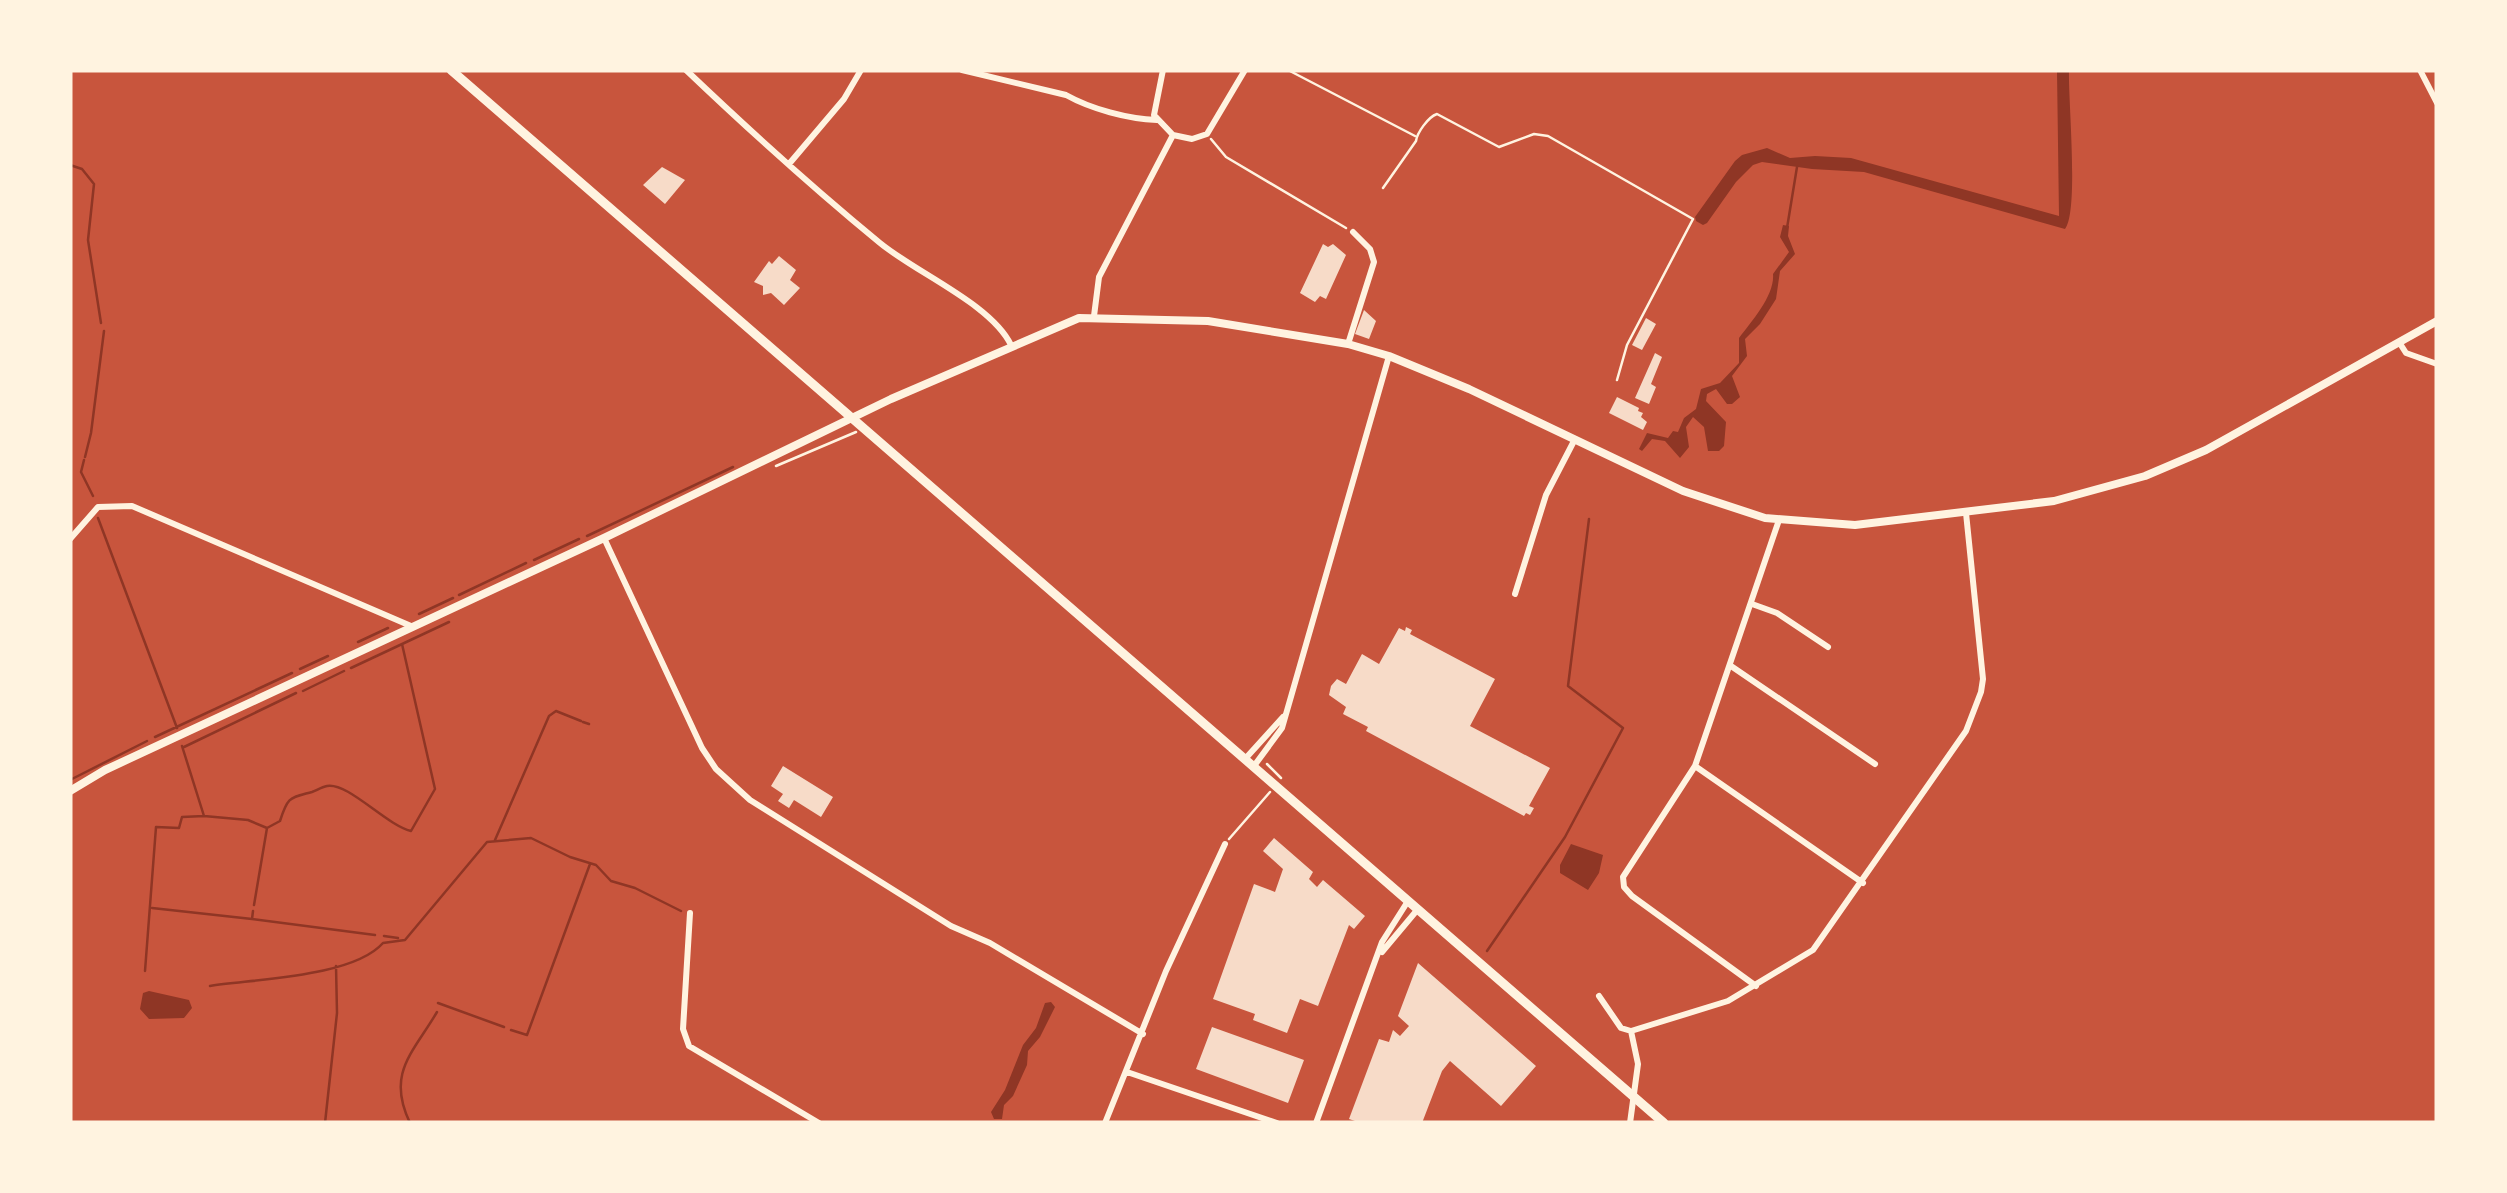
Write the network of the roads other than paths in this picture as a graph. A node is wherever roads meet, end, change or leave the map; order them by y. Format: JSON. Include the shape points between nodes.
{"nodes":[{"id":1,"x":451,"y":70,"type":"edge"},
{"id":2,"x":686,"y":70,"type":"edge"},
{"id":3,"x":861,"y":70,"type":"edge"},
{"id":4,"x":962,"y":70,"type":"edge"},
{"id":5,"x":1163,"y":70,"type":"edge"},
{"id":6,"x":1245,"y":70,"type":"edge"},
{"id":7,"x":2420,"y":70,"type":"edge"},
{"id":8,"x":998,"y":73,"type":"edge"},
{"id":9,"x":2437,"y":104,"type":"edge"},
{"id":10,"x":1157,"y":120,"type":"junction"},
{"id":11,"x":1173,"y":135,"type":"junction"},
{"id":12,"x":789,"y":164,"type":"junction"},
{"id":13,"x":1353,"y":232,"type":"road end"},
{"id":14,"x":1094,"y":316,"type":"junction"},
{"id":15,"x":2437,"y":320,"type":"edge"},
{"id":16,"x":2398,"y":342,"type":"junction"},
{"id":17,"x":1348,"y":344,"type":"junction"},
{"id":18,"x":1011,"y":346,"type":"junction"},
{"id":19,"x":1388,"y":356,"type":"junction"},
{"id":20,"x":2437,"y":364,"type":"edge"},
{"id":21,"x":853,"y":418,"type":"junction"},
{"id":22,"x":1575,"y":439,"type":"junction"},
{"id":23,"x":1966,"y":513,"type":"junction"},
{"id":24,"x":1779,"y":520,"type":"junction"},
{"id":25,"x":604,"y":538,"type":"junction"},
{"id":26,"x":70,"y":540,"type":"edge"},
{"id":27,"x":1514,"y":594,"type":"dead end"},
{"id":28,"x":1752,"y":604,"type":"junction"},
{"id":29,"x":412,"y":626,"type":"junction"},
{"id":30,"x":1828,"y":647,"type":"dead end"},
{"id":31,"x":1731,"y":666,"type":"junction"},
{"id":32,"x":1284,"y":716,"type":"junction"},
{"id":33,"x":1245,"y":759,"type":"junction"},
{"id":34,"x":1257,"y":762,"type":"junction"},
{"id":35,"x":1874,"y":764,"type":"dead end"},
{"id":36,"x":1694,"y":766,"type":"junction"},
{"id":37,"x":70,"y":791,"type":"edge"},
{"id":38,"x":1225,"y":844,"type":"road end"},
{"id":39,"x":1862,"y":882,"type":"junction"},
{"id":40,"x":1408,"y":900,"type":"junction"},
{"id":41,"x":1418,"y":909,"type":"junction"},
{"id":42,"x":690,"y":913,"type":"dead end"},
{"id":43,"x":1378,"y":957,"type":"junction"},
{"id":44,"x":1756,"y":986,"type":"junction"},
{"id":45,"x":1599,"y":996,"type":"dead end"},
{"id":46,"x":1631,"y":1031,"type":"junction"},
{"id":47,"x":1142,"y":1034,"type":"junction"},
{"id":48,"x":1127,"y":1072,"type":"junction"},
{"id":49,"x":1631,"y":1095,"type":"junction"},
{"id":50,"x":819,"y":1123,"type":"edge"},
{"id":51,"x":1105,"y":1123,"type":"edge"},
{"id":52,"x":1277,"y":1123,"type":"edge"},
{"id":53,"x":1316,"y":1123,"type":"edge"},
{"id":54,"x":1630,"y":1123,"type":"edge"},
{"id":55,"x":1664,"y":1123,"type":"edge"}],
"edges":[{"from":1,"to":21,"type":"main road"},
{"from":2,"to":12,"type":"street"},
{"from":3,"to":12,"type":"street"},
{"from":4,"to":8,"type":"street"},
{"from":5,"to":10,"type":"street"},
{"from":6,"to":11,"type":"street","via":[[1207,134],[1192,140]]},
{"from":7,"to":9,"type":"street"},
{"from":8,"to":10,"type":"street","via":[[1078,102]]},
{"from":10,"to":11,"type":"street"},
{"from":11,"to":14,"type":"street","via":[[1099,277]]},
{"from":12,"to":18,"type":"street","via":[[883,246],[996,322]]},
{"from":13,"to":17,"type":"street","via":[[1374,262]]},
{"from":14,"to":17,"type":"street","via":[[1248,325]]},
{"from":14,"to":18,"type":"street"},
{"from":15,"to":16,"type":"street"},
{"from":16,"to":20,"type":"street","via":[[2406,353]]},
{"from":16,"to":23,"type":"street","via":[[2173,465],[2084,495]]},
{"from":17,"to":19,"type":"street"},
{"from":18,"to":21,"type":"street"},
{"from":19,"to":22,"type":"street"},
{"from":19,"to":32,"type":"street"},
{"from":21,"to":25,"type":"street"},
{"from":21,"to":33,"type":"main road"},
{"from":22,"to":24,"type":"street","via":[[1684,491]]},
{"from":22,"to":27,"type":"street","via":[[1546,495]]},
{"from":23,"to":24,"type":"street","via":[[1855,524]]},
{"from":23,"to":39,"type":"street","via":[[1981,692],[1958,745]]},
{"from":24,"to":28,"type":"street"},
{"from":25,"to":29,"type":"street"},
{"from":25,"to":47,"type":"street","via":[[702,748],[732,786],[951,926]]},
{"from":26,"to":29,"type":"street","via":[[98,506],[132,506]]},
{"from":28,"to":30,"type":"street"},
{"from":28,"to":31,"type":"street"},
{"from":29,"to":37,"type":"street"},
{"from":31,"to":35,"type":"street"},
{"from":31,"to":36,"type":"street"},
{"from":32,"to":33,"type":"street"},
{"from":32,"to":34,"type":"street"},
{"from":33,"to":34,"type":"main road"},
{"from":34,"to":40,"type":"main road"},
{"from":36,"to":39,"type":"street"},
{"from":36,"to":44,"type":"street","via":[[1628,866],[1624,887]]},
{"from":38,"to":47,"type":"street"},
{"from":39,"to":44,"type":"street","via":[[1818,946]]},
{"from":40,"to":41,"type":"main road"},
{"from":40,"to":43,"type":"street"},
{"from":41,"to":43,"type":"street"},
{"from":41,"to":49,"type":"main road"},
{"from":42,"to":50,"type":"street","via":[[683,1029],[689,1046]]},
{"from":43,"to":53,"type":"street"},
{"from":44,"to":46,"type":"street"},
{"from":45,"to":46,"type":"street","via":[[1621,1028]]},
{"from":46,"to":49,"type":"street","via":[[1638,1064]]},
{"from":47,"to":48,"type":"street"},
{"from":48,"to":51,"type":"street"},
{"from":48,"to":52,"type":"street"},
{"from":49,"to":54,"type":"street"},
{"from":49,"to":55,"type":"main road"}]}
